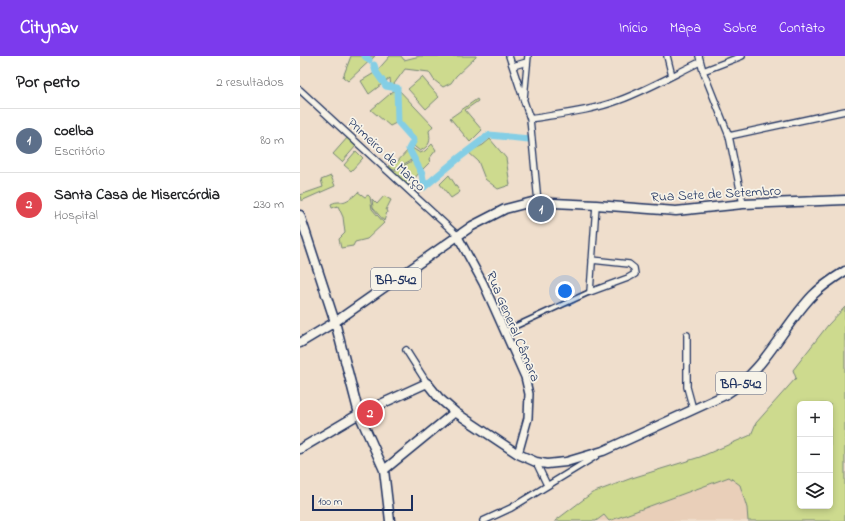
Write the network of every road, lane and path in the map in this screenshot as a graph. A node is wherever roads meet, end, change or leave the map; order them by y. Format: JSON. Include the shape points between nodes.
{"nodes":[{"id":1,"x":509,"y":56,"type":"edge"},
{"id":2,"x":667,"y":56,"type":"edge"},
{"id":3,"x":742,"y":56,"type":"edge"},
{"id":4,"x":528,"y":59,"type":"edge"},
{"id":5,"x":699,"y":59,"type":"edge"},
{"id":6,"x":513,"y":66,"type":"junction"},
{"id":7,"x":703,"y":71,"type":"junction"},
{"id":8,"x":672,"y":76,"type":"junction"},
{"id":9,"x":300,"y":90,"type":"edge"},
{"id":10,"x":524,"y":100,"type":"junction"},
{"id":11,"x":845,"y":111,"type":"edge"},
{"id":12,"x":530,"y":119,"type":"junction"},
{"id":13,"x":730,"y":136,"type":"junction"},
{"id":14,"x":845,"y":200,"type":"edge"},
{"id":15,"x":538,"y":202,"type":"junction"},
{"id":16,"x":743,"y":204,"type":"junction"},
{"id":17,"x":596,"y":205,"type":"junction"},
{"id":18,"x":300,"y":215,"type":"edge"},
{"id":19,"x":457,"y":236,"type":"junction"},
{"id":20,"x":592,"y":260,"type":"junction"},
{"id":21,"x":845,"y":271,"type":"edge"},
{"id":22,"x":590,"y":292,"type":"junction"},
{"id":23,"x":335,"y":322,"type":"junction"},
{"id":24,"x":505,"y":331,"type":"junction"},
{"id":25,"x":687,"y":335,"type":"dead end"},
{"id":26,"x":300,"y":343,"type":"edge"},
{"id":27,"x":406,"y":350,"type":"dead end"},
{"id":28,"x":427,"y":383,"type":"junction"},
{"id":29,"x":693,"y":409,"type":"junction"},
{"id":30,"x":455,"y":412,"type":"junction"},
{"id":31,"x":359,"y":414,"type":"junction"},
{"id":32,"x":300,"y":449,"type":"edge"},
{"id":33,"x":603,"y":451,"type":"junction"},
{"id":34,"x":518,"y":454,"type":"junction"},
{"id":35,"x":536,"y":462,"type":"junction"},
{"id":36,"x":384,"y":470,"type":"junction"},
{"id":37,"x":547,"y":485,"type":"junction"},
{"id":38,"x":390,"y":521,"type":"edge"},
{"id":39,"x":483,"y":521,"type":"edge"}],
"edges":[{"from":1,"to":6,"type":"street"},
{"from":2,"to":8,"type":"street"},
{"from":3,"to":7,"type":"street"},
{"from":4,"to":6,"type":"street"},
{"from":4,"to":10,"type":"street"},
{"from":5,"to":7,"type":"street"},
{"from":5,"to":8,"type":"street"},
{"from":6,"to":10,"type":"street"},
{"from":7,"to":13,"type":"street"},
{"from":8,"to":12,"type":"street","via":[[603,106]]},
{"from":9,"to":19,"type":"street","name":"Primeiro de Março"},
{"from":10,"to":12,"type":"street"},
{"from":11,"to":13,"type":"street"},
{"from":12,"to":15,"type":"street"},
{"from":13,"to":16,"type":"street"},
{"from":14,"to":16,"type":"main road","name":"Rua Sete de Setembro","number":"BA-542"},
{"from":15,"to":17,"type":"main road","name":"Rua Sete de Setembro","number":"BA-542"},
{"from":15,"to":19,"type":"main road","name":"Rua Sete de Setembro","number":"BA-542","via":[[505,209],[483,219]]},
{"from":16,"to":17,"type":"main road","name":"Rua Sete de Setembro","number":"BA-542","via":[[676,211]]},
{"from":17,"to":20,"type":"street"},
{"from":18,"to":23,"type":"main road"},
{"from":19,"to":23,"type":"main road","name":"Rua Sete de Setembro","number":"BA-542"},
{"from":19,"to":24,"type":"street","name":"Rua General Câmara","via":[[483,283]]},
{"from":20,"to":22,"type":"street"},
{"from":20,"to":22,"type":"street","via":[[629,264],[635,272],[628,278]]},
{"from":21,"to":29,"type":"main road","number":"BA-542","via":[[813,295],[768,356],[742,383],[725,395]]},
{"from":22,"to":24,"type":"street"},
{"from":23,"to":26,"type":"main road","name":"Rua Sete de Setembro"},
{"from":23,"to":31,"type":"main road"},
{"from":24,"to":34,"type":"street","name":"Rua General Câmara","via":[[525,377],[529,394],[528,418]]},
{"from":25,"to":29,"type":"street","via":[[687,387]]},
{"from":27,"to":28,"type":"street"},
{"from":28,"to":30,"type":"main road"},
{"from":28,"to":31,"type":"main road"},
{"from":29,"to":33,"type":"main road","number":"BA-542"},
{"from":30,"to":34,"type":"main road","number":"BA-542"},
{"from":30,"to":36,"type":"main road"},
{"from":31,"to":32,"type":"main road"},
{"from":31,"to":36,"type":"main road"},
{"from":33,"to":35,"type":"main road","number":"BA-542","via":[[554,464]]},
{"from":33,"to":37,"type":"street"},
{"from":34,"to":35,"type":"main road","number":"BA-542"},
{"from":35,"to":37,"type":"street"},
{"from":36,"to":38,"type":"main road"},
{"from":37,"to":39,"type":"street","via":[[506,511]]}]}
